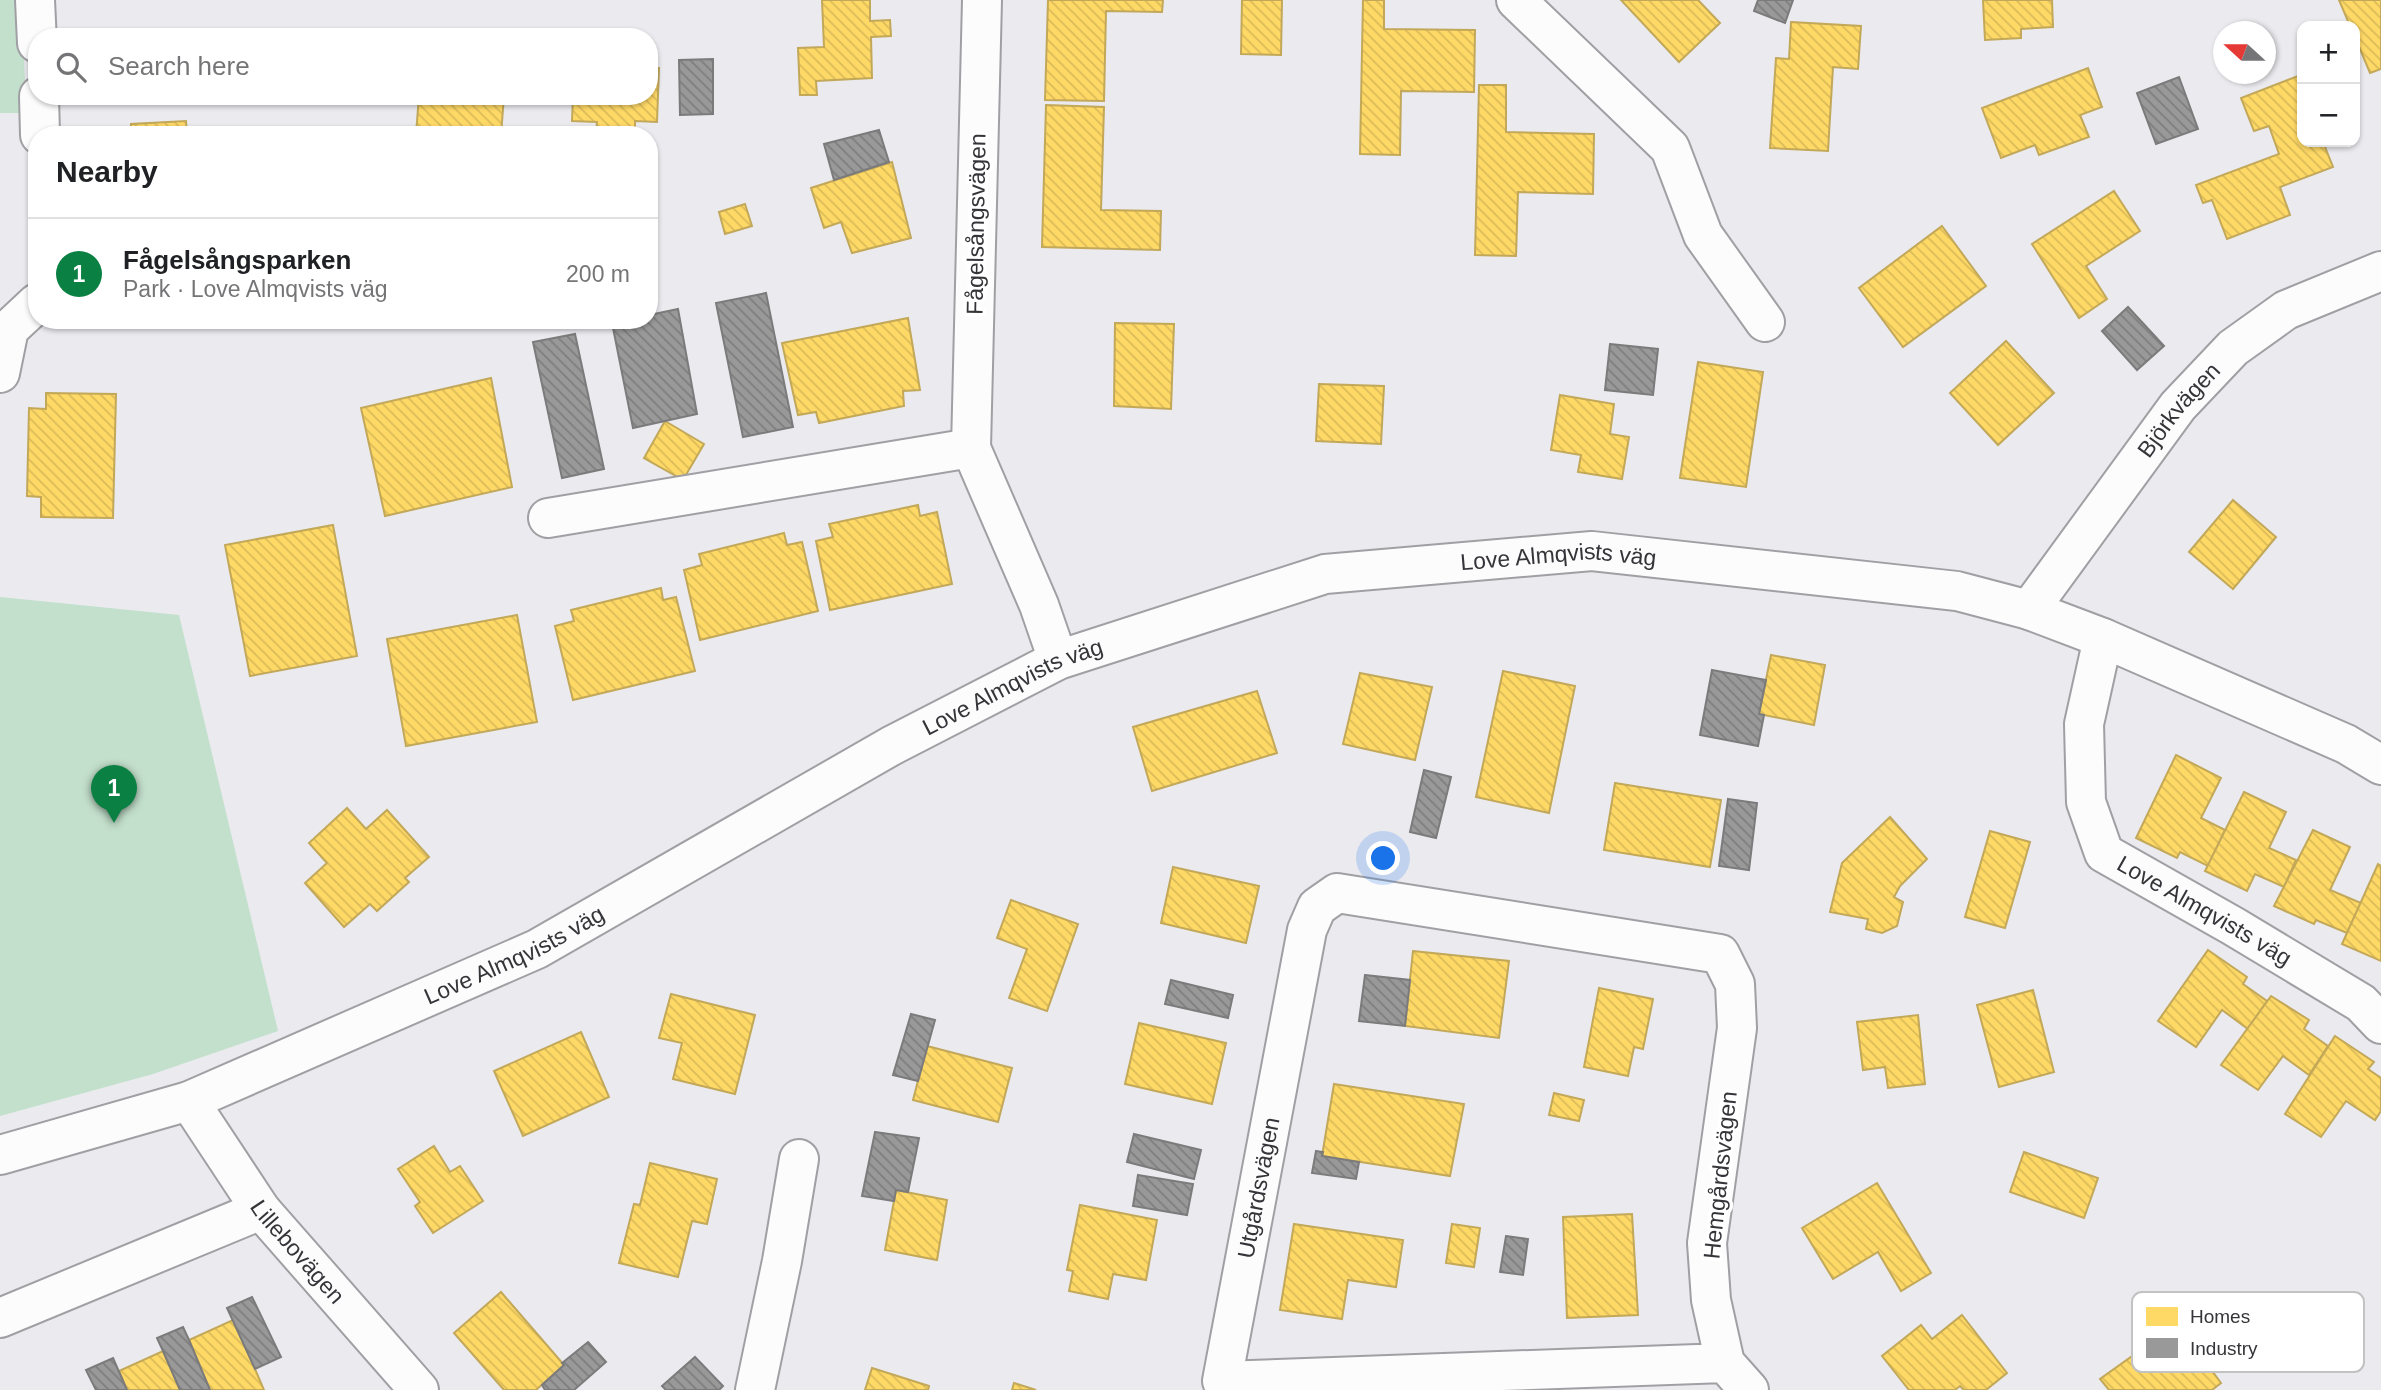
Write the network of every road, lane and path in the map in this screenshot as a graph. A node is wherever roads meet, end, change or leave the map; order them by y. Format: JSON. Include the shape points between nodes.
{"nodes":[{"id":1,"x":35,"y":0,"type":"edge"},
{"id":2,"x":982,"y":0,"type":"edge"},
{"id":3,"x":1516,"y":0,"type":"edge"},
{"id":4,"x":36,"y":28,"type":"edge"},
{"id":5,"x":38,"y":105,"type":"edge"},
{"id":6,"x":40,"y":126,"type":"edge"},
{"id":7,"x":2381,"y":271,"type":"edge"},
{"id":8,"x":28,"y":311,"type":"edge"},
{"id":9,"x":1765,"y":322,"type":"dead end"},
{"id":10,"x":0,"y":373,"type":"edge"},
{"id":11,"x":971,"y":448,"type":"junction"},
{"id":12,"x":548,"y":518,"type":"dead end"},
{"id":13,"x":2029,"y":610,"type":"junction"},
{"id":14,"x":2103,"y":639,"type":"junction"},
{"id":15,"x":1058,"y":660,"type":"junction"},
{"id":16,"x":2381,"y":765,"type":"edge"},
{"id":17,"x":1720,"y":954,"type":"joint"},
{"id":18,"x":2381,"y":1024,"type":"edge"},
{"id":19,"x":189,"y":1101,"type":"junction"},
{"id":20,"x":0,"y":1156,"type":"edge"},
{"id":21,"x":799,"y":1158,"type":"dead end"},
{"id":22,"x":261,"y":1210,"type":"junction"},
{"id":23,"x":0,"y":1318,"type":"edge"},
{"id":24,"x":1737,"y":1377,"type":"edge"},
{"id":25,"x":419,"y":1390,"type":"edge"},
{"id":26,"x":755,"y":1390,"type":"edge"}],
"edges":[{"from":1,"to":4,"type":"street"},
{"from":2,"to":11,"type":"street","name":"Fågelsångsvägen"},
{"from":3,"to":9,"type":"street","via":[[1670,148],[1703,235]]},
{"from":5,"to":6,"type":"street"},
{"from":7,"to":13,"type":"street","name":"Björkvägen","via":[[2286,310],[2233,348],[2178,406]]},
{"from":8,"to":10,"type":"street","via":[[9,329]]},
{"from":11,"to":12,"type":"street"},
{"from":11,"to":15,"type":"street","name":"Fågelsångsvägen"},
{"from":13,"to":14,"type":"street","name":"Love Almqvists väg"},
{"from":13,"to":15,"type":"street","name":"Love Almqvists väg","via":[[1957,591],[1592,551],[1325,574]]},
{"from":14,"to":16,"type":"street","name":"Love Almqvists väg","via":[[2346,744]]},
{"from":14,"to":18,"type":"street","name":"Love Almqvists väg","via":[[2084,724],[2086,802],[2104,853],[2361,1003]]},
{"from":15,"to":19,"type":"street","name":"Love Almqvists väg","via":[[891,746],[537,949]]},
{"from":17,"to":24,"type":"street","name":"Hemgårdsvägen","via":[[1735,984],[1737,1028],[1707,1243],[1711,1300]]},
{"from":17,"to":24,"type":"street","name":"Utgårdsvägen","via":[[1337,893],[1317,907],[1307,930],[1222,1381]]},
{"from":19,"to":20,"type":"street","name":"Love Almqvists väg"},
{"from":19,"to":22,"type":"street","name":"Lillebovägen"},
{"from":21,"to":26,"type":"street"},
{"from":22,"to":23,"type":"street"},
{"from":22,"to":25,"type":"street","name":"Lillebovägen"}]}
